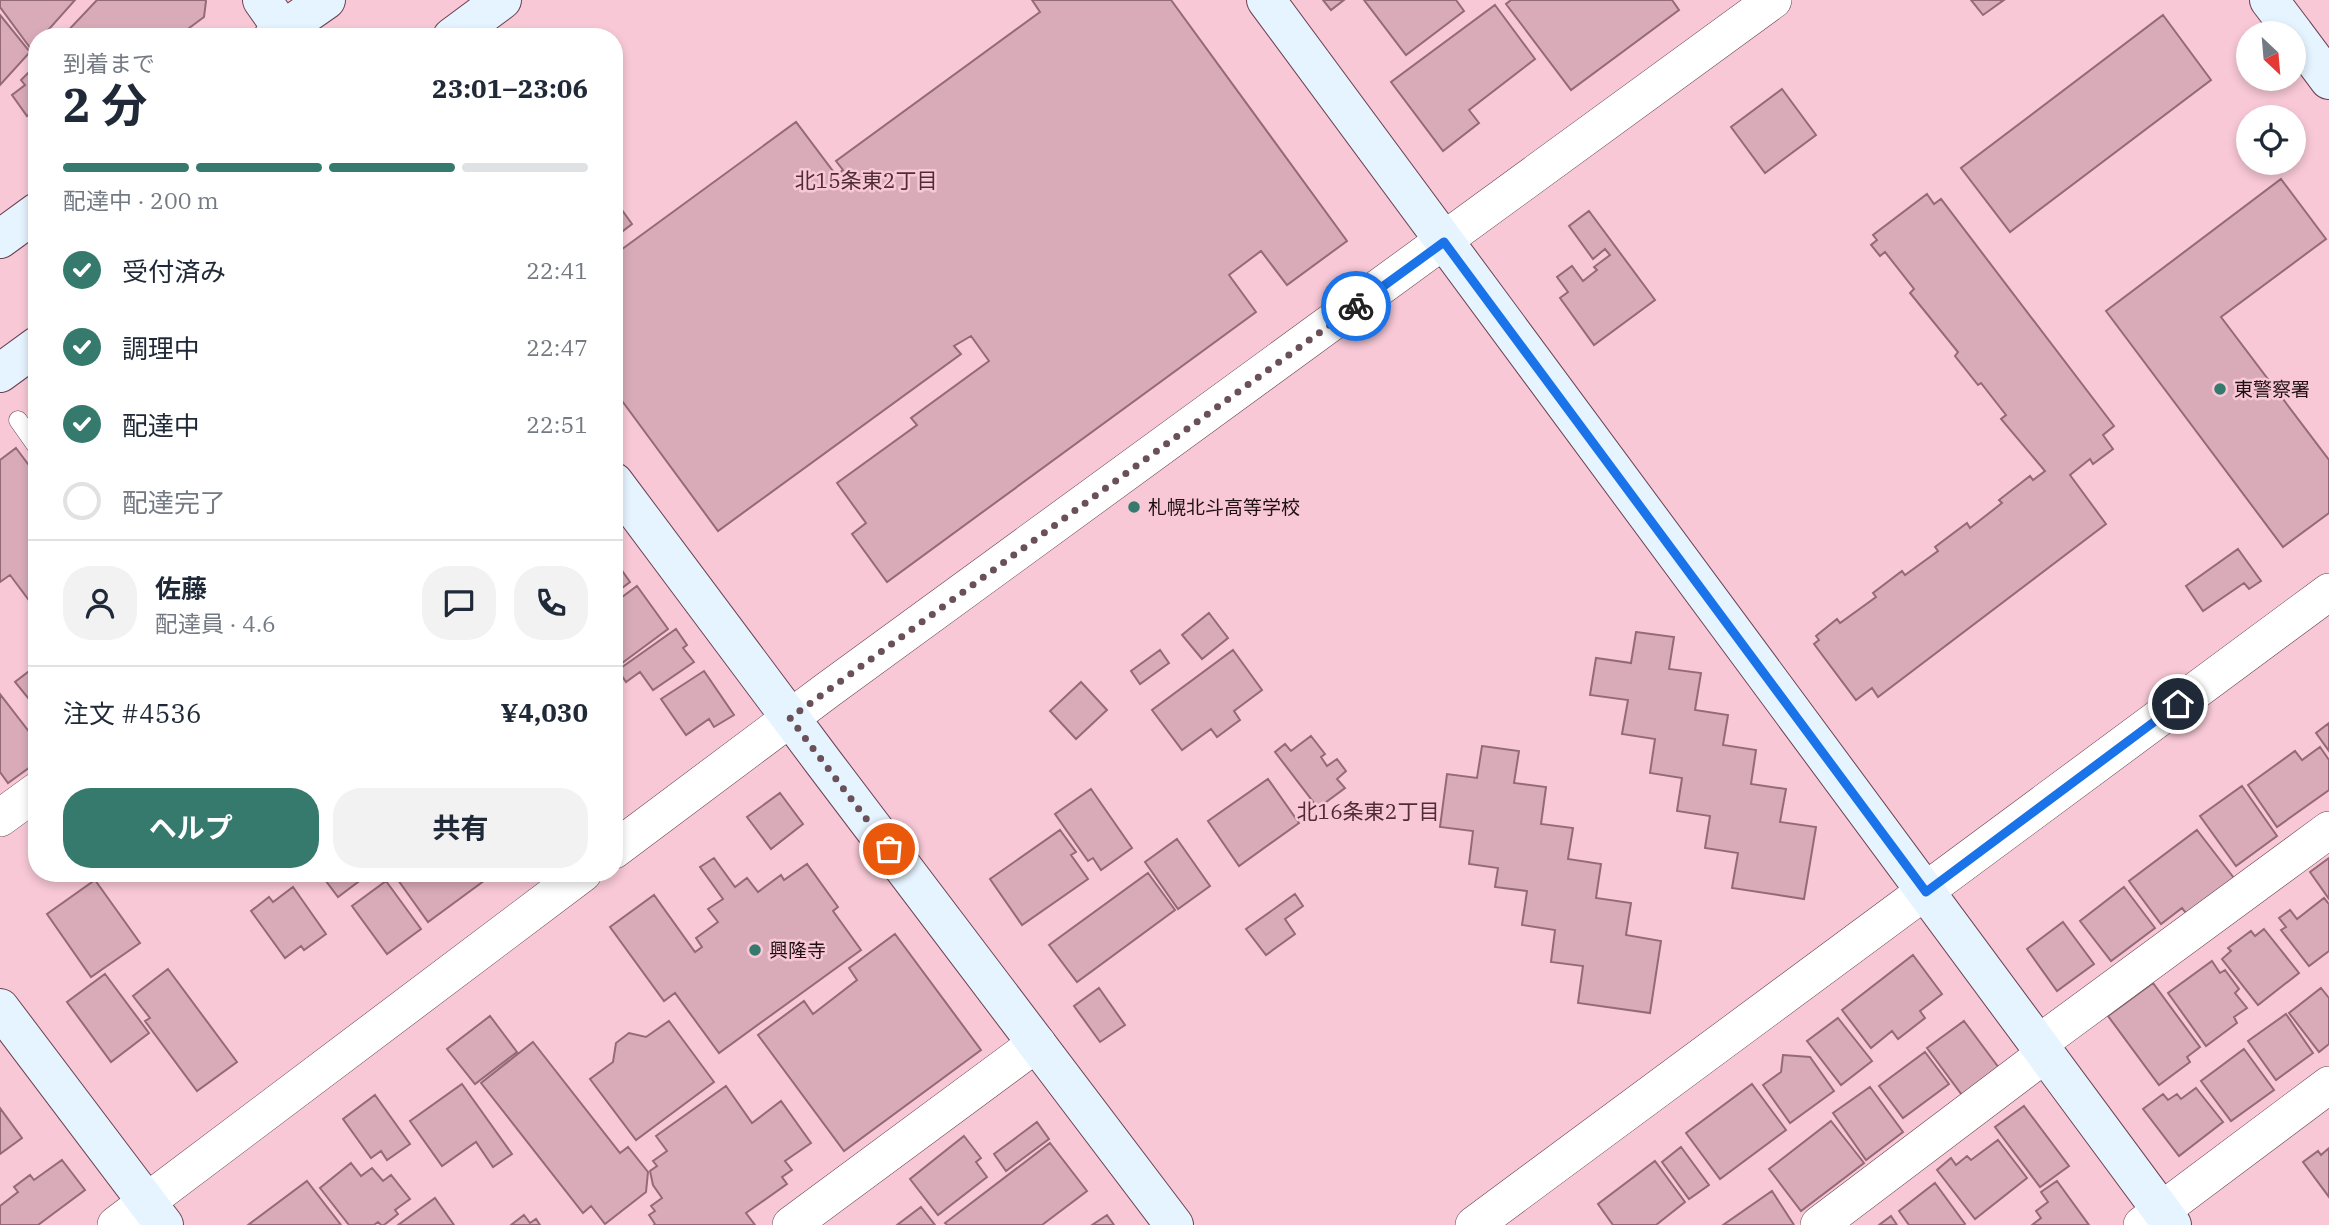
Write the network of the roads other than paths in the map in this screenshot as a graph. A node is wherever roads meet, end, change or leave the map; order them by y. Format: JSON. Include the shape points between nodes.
{"nodes":[{"id":1,"x":326,"y":0,"type":"edge"},
{"id":2,"x":502,"y":0,"type":"edge"},
{"id":3,"x":1266,"y":0,"type":"edge"},
{"id":4,"x":1773,"y":0,"type":"edge"},
{"id":5,"x":2270,"y":0,"type":"edge"},
{"id":6,"x":2285,"y":21,"type":"edge"},
{"id":7,"x":277,"y":26,"type":"edge"},
{"id":8,"x":464,"y":28,"type":"edge"},
{"id":9,"x":2306,"y":49,"type":"edge"},
{"id":10,"x":2329,"y":80,"type":"edge"},
{"id":11,"x":28,"y":219,"type":"edge"},
{"id":12,"x":0,"y":239,"type":"edge"},
{"id":13,"x":1444,"y":242,"type":"junction"},
{"id":14,"x":28,"y":353,"type":"edge"},
{"id":15,"x":0,"y":373,"type":"edge"},
{"id":16,"x":18,"y":420,"type":"dead end"},
{"id":17,"x":28,"y":434,"type":"edge"},
{"id":18,"x":623,"y":494,"type":"edge"},
{"id":19,"x":2329,"y":592,"type":"edge"},
{"id":20,"x":790,"y":718,"type":"junction"},
{"id":21,"x":28,"y":797,"type":"edge"},
{"id":22,"x":0,"y":818,"type":"edge"},
{"id":23,"x":2329,"y":830,"type":"edge"},
{"id":24,"x":623,"y":843,"type":"edge"},
{"id":25,"x":572,"y":882,"type":"edge"},
{"id":26,"x":1926,"y":892,"type":"junction"},
{"id":27,"x":6,"y":1028,"type":"edge"},
{"id":28,"x":1037,"y":1043,"type":"junction"},
{"id":29,"x":2041,"y":1049,"type":"junction"},
{"id":30,"x":2329,"y":1084,"type":"edge"},
{"id":31,"x":156,"y":1214,"type":"edge"},
{"id":32,"x":2158,"y":1220,"type":"edge"},
{"id":33,"x":116,"y":1225,"type":"edge"},
{"id":34,"x":791,"y":1225,"type":"edge"},
{"id":35,"x":1174,"y":1225,"type":"edge"},
{"id":36,"x":1474,"y":1225,"type":"edge"},
{"id":37,"x":1819,"y":1225,"type":"edge"}],
"edges":[{"from":1,"to":7,"type":"street"},
{"from":2,"to":8,"type":"street"},
{"from":3,"to":13,"type":"street"},
{"from":4,"to":13,"type":"street"},
{"from":5,"to":6,"type":"street"},
{"from":9,"to":10,"type":"street"},
{"from":11,"to":12,"type":"street"},
{"from":13,"to":20,"type":"street"},
{"from":13,"to":26,"type":"street"},
{"from":14,"to":15,"type":"street"},
{"from":16,"to":17,"type":"lane"},
{"from":18,"to":20,"type":"street"},
{"from":19,"to":26,"type":"street"},
{"from":20,"to":24,"type":"street"},
{"from":20,"to":28,"type":"street"},
{"from":21,"to":22,"type":"street"},
{"from":23,"to":29,"type":"street"},
{"from":25,"to":31,"type":"street"},
{"from":26,"to":29,"type":"street"},
{"from":26,"to":36,"type":"street"},
{"from":27,"to":31,"type":"street"},
{"from":28,"to":34,"type":"street"},
{"from":28,"to":35,"type":"street"},
{"from":29,"to":32,"type":"street"},
{"from":29,"to":37,"type":"street"},
{"from":30,"to":32,"type":"street"},
{"from":31,"to":33,"type":"street"}]}
